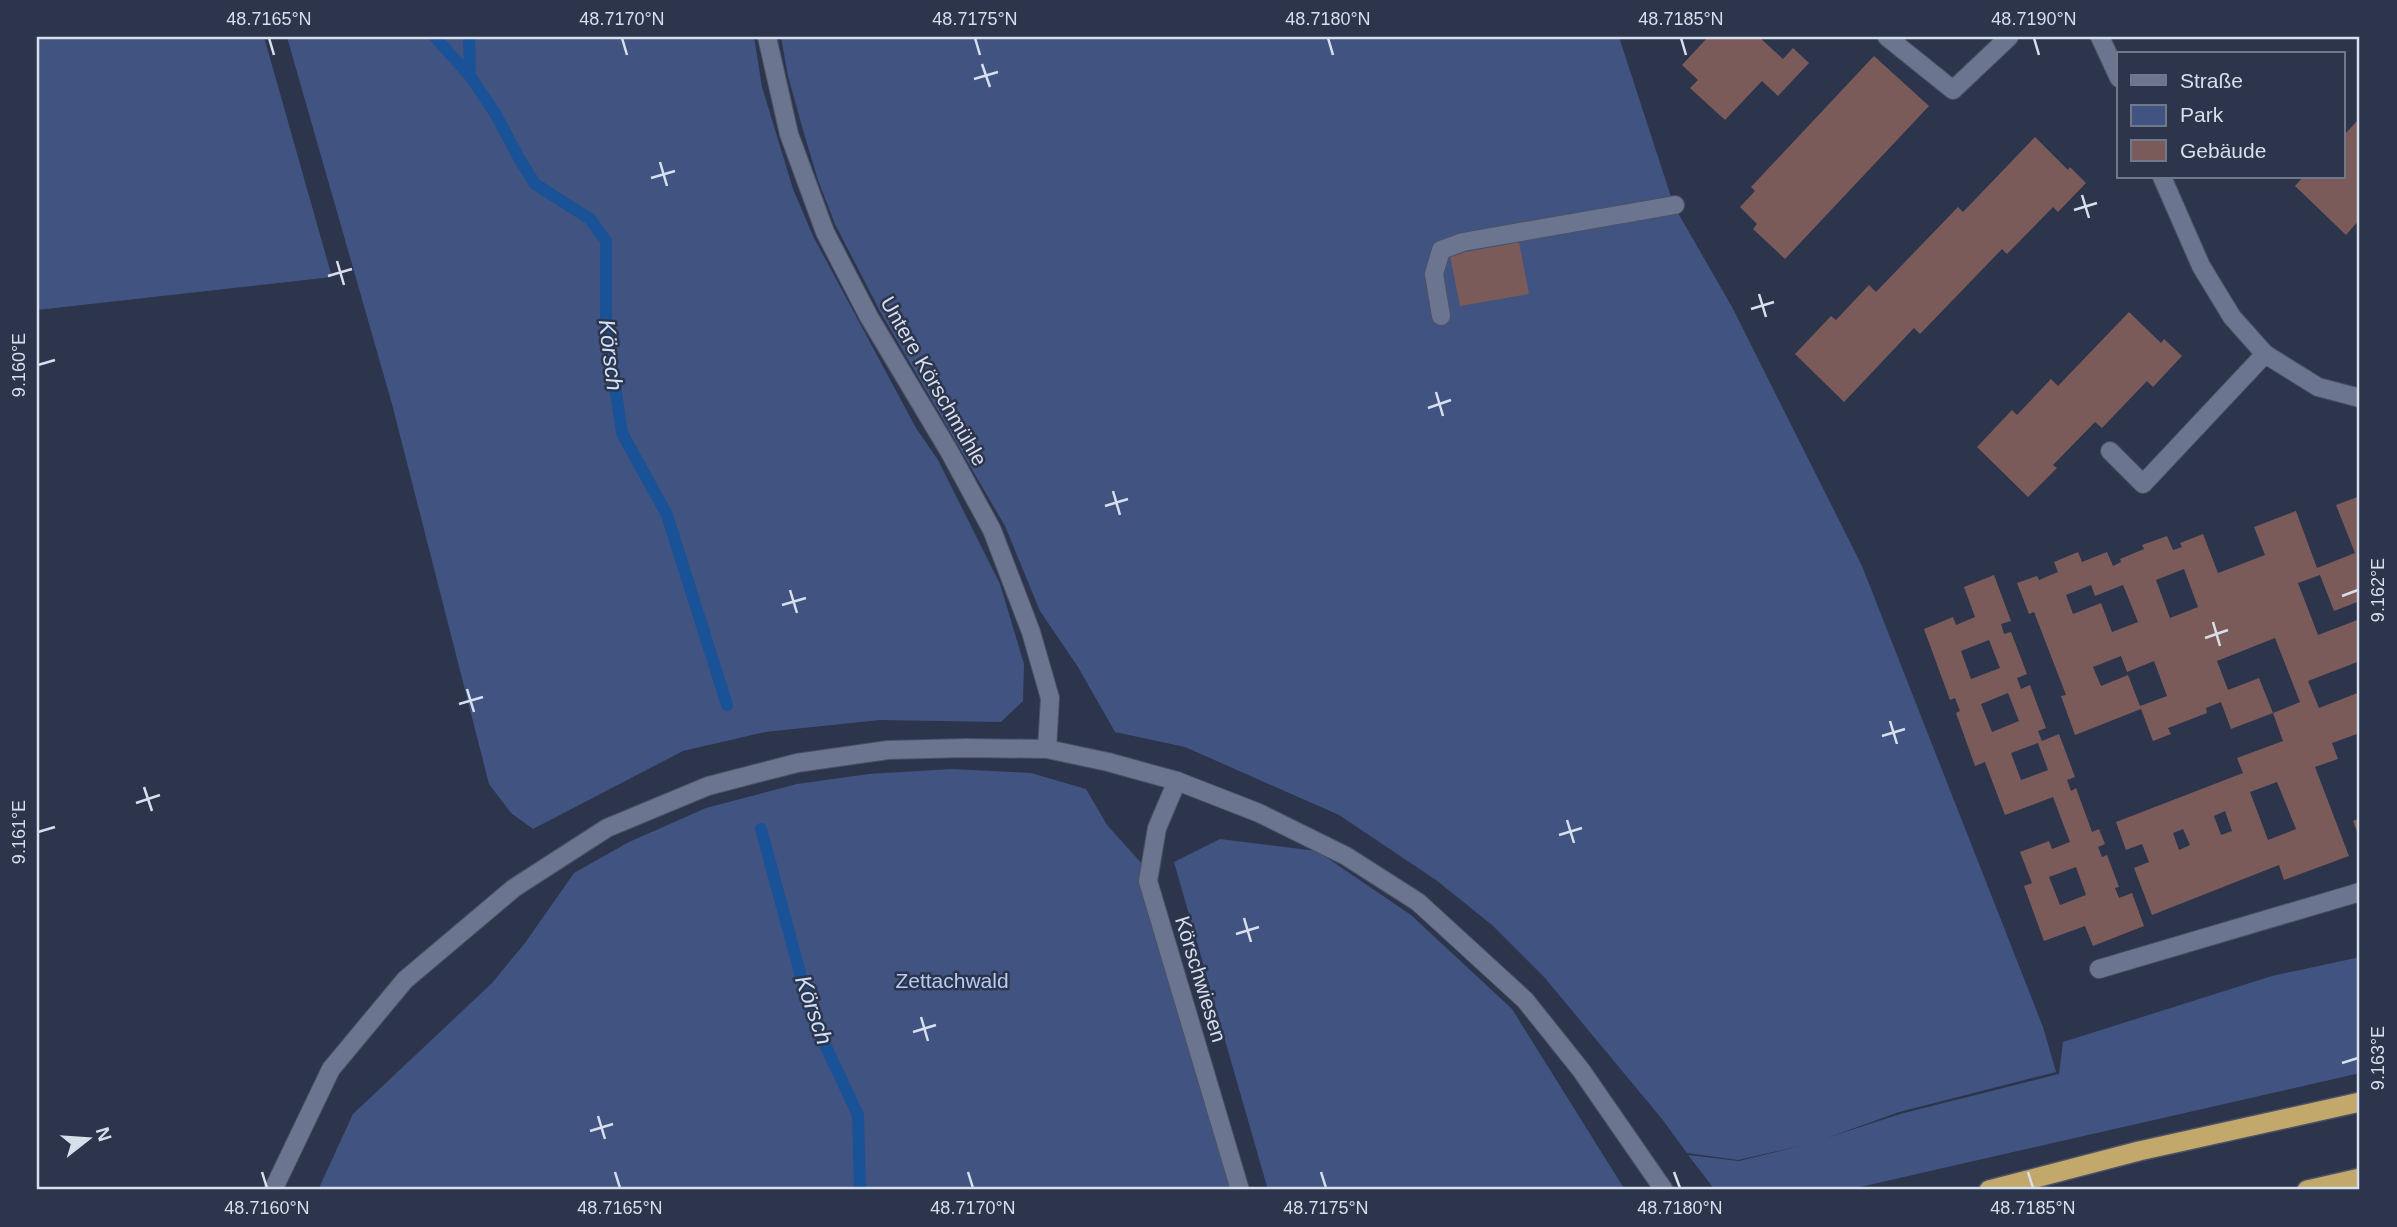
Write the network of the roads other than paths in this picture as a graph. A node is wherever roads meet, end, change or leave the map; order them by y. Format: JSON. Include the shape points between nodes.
{"nodes":[{"id":1,"x":767,"y":37,"type":"edge"},
{"id":2,"x":1887,"y":37,"type":"edge"},
{"id":3,"x":2009,"y":37,"type":"edge"},
{"id":4,"x":2100,"y":37,"type":"edge"},
{"id":5,"x":2117,"y":74,"type":"edge"},
{"id":6,"x":2162,"y":178,"type":"edge"},
{"id":7,"x":1675,"y":205,"type":"dead end"},
{"id":8,"x":1441,"y":316,"type":"dead end"},
{"id":9,"x":2266,"y":354,"type":"junction"},
{"id":10,"x":2360,"y":398,"type":"edge"},
{"id":11,"x":2110,"y":452,"type":"dead end"},
{"id":12,"x":1047,"y":750,"type":"junction"},
{"id":13,"x":1177,"y":781,"type":"junction"},
{"id":14,"x":2360,"y":892,"type":"edge"},
{"id":15,"x":2099,"y":969,"type":"dead end"},
{"id":16,"x":2360,"y":1102,"type":"edge"},
{"id":17,"x":2360,"y":1178,"type":"edge"},
{"id":18,"x":273,"y":1190,"type":"edge"},
{"id":19,"x":1240,"y":1190,"type":"edge"},
{"id":20,"x":1664,"y":1190,"type":"edge"},
{"id":21,"x":1989,"y":1190,"type":"edge"},
{"id":22,"x":2307,"y":1190,"type":"edge"}],
"edges":[{"from":1,"to":12,"type":"street","name":"Untere Körschmühle","via":[[789,134],[825,232],[992,530],[1031,632],[1050,698]]},
{"from":2,"to":3,"type":"street","via":[[1952,90]]},
{"from":4,"to":5,"type":"street"},
{"from":6,"to":9,"type":"street","via":[[2201,266],[2232,317]]},
{"from":7,"to":8,"type":"street","via":[[1464,242],[1441,250],[1434,274]]},
{"from":9,"to":10,"type":"street","via":[[2318,387]]},
{"from":9,"to":11,"type":"street","via":[[2143,484]]},
{"from":12,"to":13,"type":"street"},
{"from":12,"to":18,"type":"street","via":[[888,750],[797,763],[708,786],[607,828],[514,888],[405,980],[331,1069]]},
{"from":13,"to":19,"type":"street","name":"Körschwiesen","via":[[1157,828],[1148,881]]},
{"from":13,"to":20,"type":"street","via":[[1259,813],[1346,856],[1418,902],[1525,1000],[1581,1070]]},
{"from":14,"to":15,"type":"street"},
{"from":16,"to":21,"type":"highway"},
{"from":17,"to":22,"type":"highway"}]}
